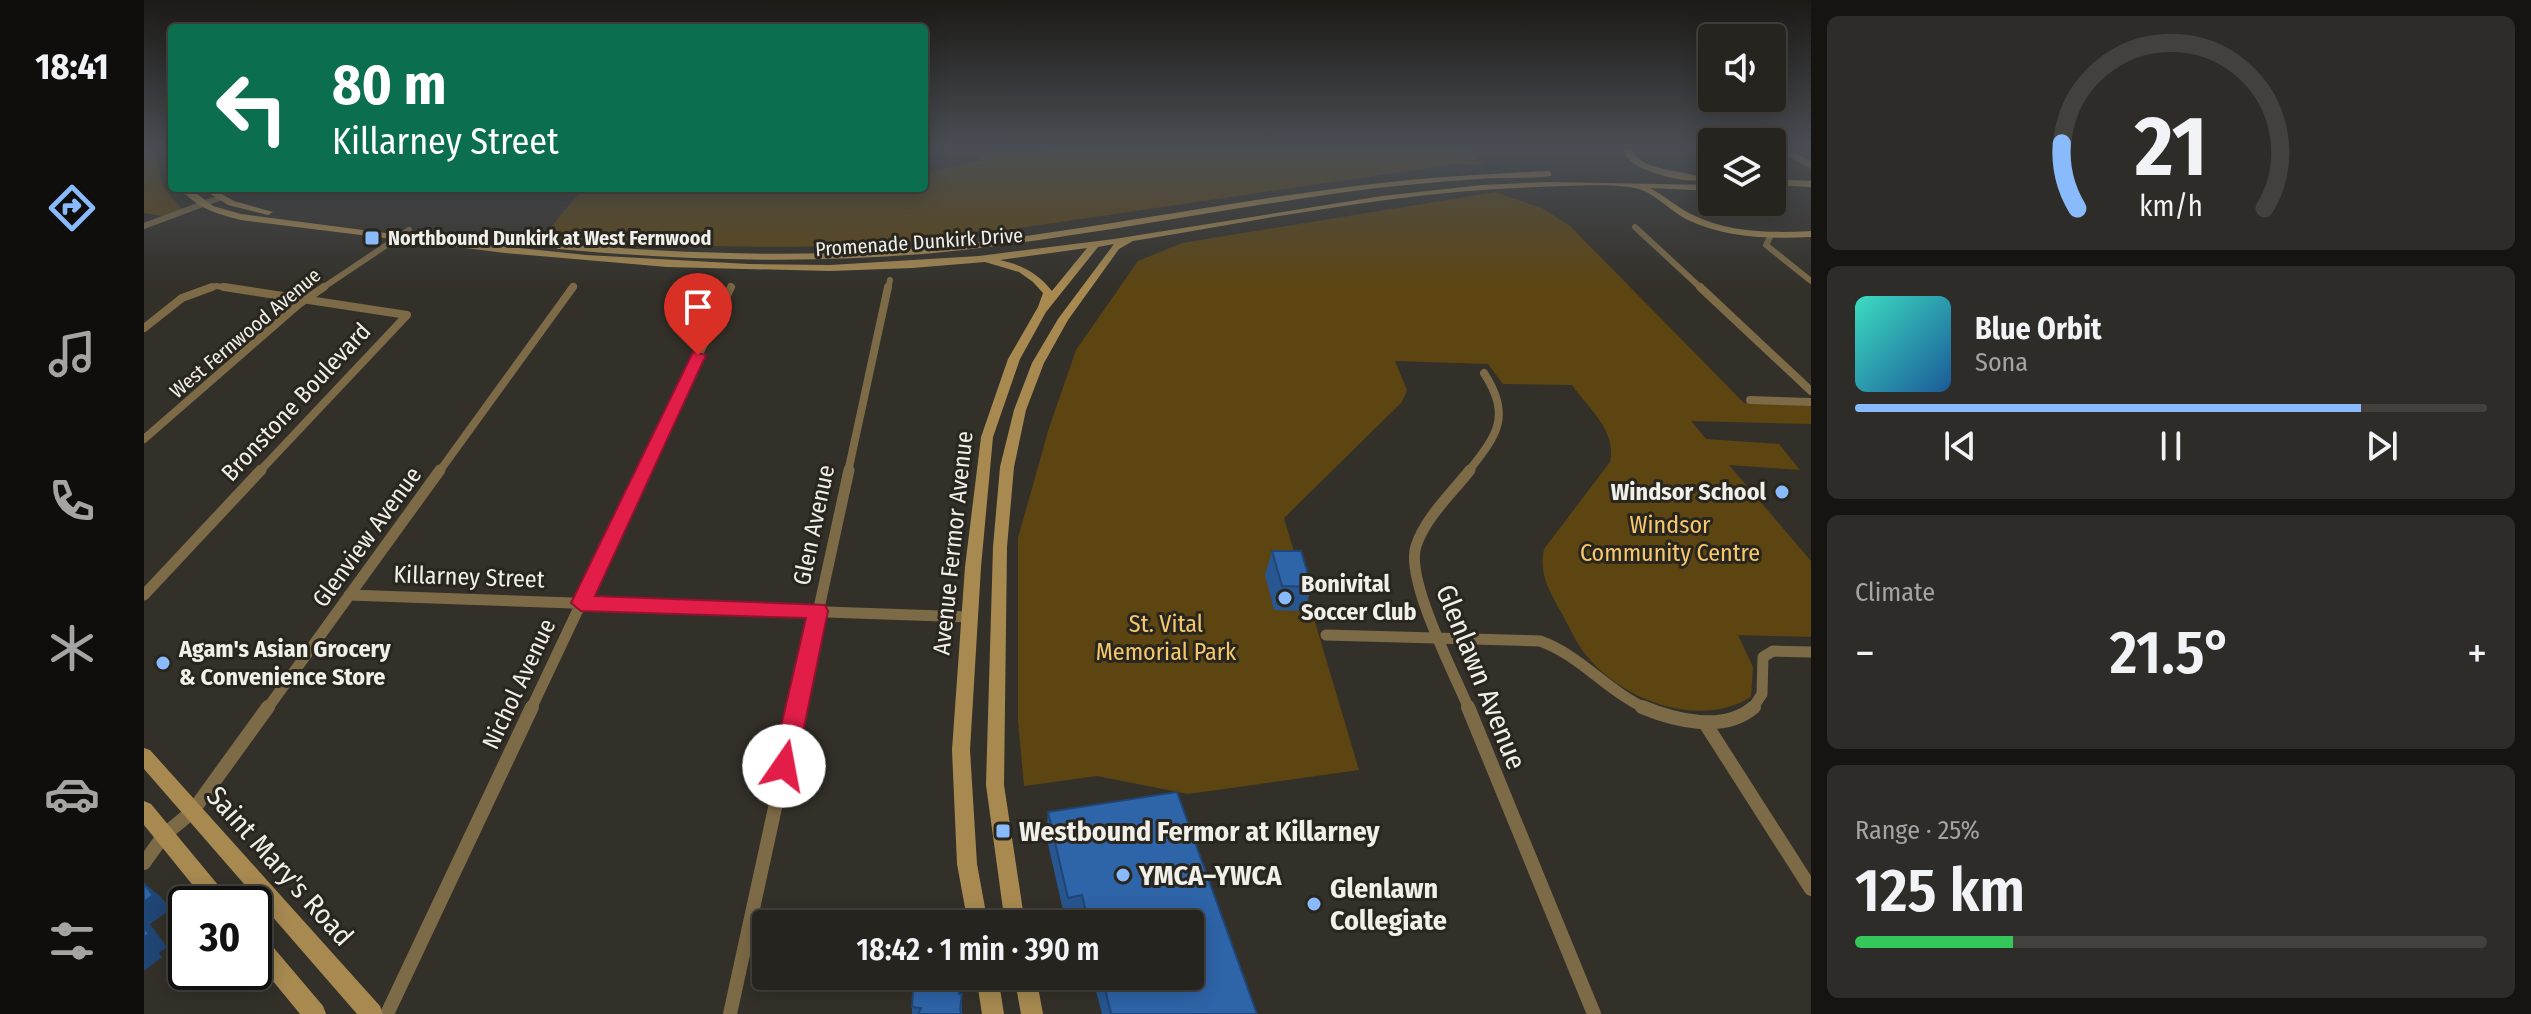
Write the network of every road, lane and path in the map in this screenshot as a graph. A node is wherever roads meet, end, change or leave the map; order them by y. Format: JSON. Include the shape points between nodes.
{"nodes":[{"id":1,"x":191,"y":194,"type":"edge"},
{"id":2,"x":214,"y":194,"type":"edge"},
{"id":3,"x":1350,"y":194,"type":"edge"},
{"id":4,"x":1416,"y":194,"type":"edge"},
{"id":5,"x":1655,"y":194,"type":"edge"},
{"id":6,"x":1670,"y":194,"type":"edge"},
{"id":7,"x":219,"y":198,"type":"junction"},
{"id":8,"x":1670,"y":202,"type":"junction"},
{"id":9,"x":201,"y":204,"type":"junction"},
{"id":10,"x":144,"y":226,"type":"edge"},
{"id":11,"x":1635,"y":227,"type":"dead end"},
{"id":12,"x":409,"y":230,"type":"junction"},
{"id":13,"x":1135,"y":230,"type":"junction"},
{"id":14,"x":1811,"y":234,"type":"edge"},
{"id":15,"x":1771,"y":235,"type":"junction"},
{"id":16,"x":397,"y":238,"type":"junction"},
{"id":17,"x":1095,"y":243,"type":"junction"},
{"id":18,"x":721,"y":257,"type":"junction"},
{"id":19,"x":969,"y":260,"type":"junction"},
{"id":20,"x":713,"y":267,"type":"junction"},
{"id":21,"x":890,"y":280,"type":"dead end"},
{"id":22,"x":1811,"y":281,"type":"edge"},
{"id":23,"x":574,"y":286,"type":"dead end"},
{"id":24,"x":731,"y":287,"type":"dead end"},
{"id":25,"x":305,"y":299,"type":"junction"},
{"id":26,"x":1041,"y":311,"type":"junction"},
{"id":27,"x":144,"y":328,"type":"edge"},
{"id":28,"x":1484,"y":373,"type":"dead end"},
{"id":29,"x":1008,"y":375,"type":"junction"},
{"id":30,"x":1029,"y":384,"type":"junction"},
{"id":31,"x":1811,"y":391,"type":"edge"},
{"id":32,"x":1750,"y":400,"type":"dead end"},
{"id":33,"x":1811,"y":402,"type":"edge"},
{"id":34,"x":144,"y":439,"type":"edge"},
{"id":35,"x":144,"y":595,"type":"edge"},
{"id":36,"x":349,"y":595,"type":"junction"},
{"id":37,"x":581,"y":603,"type":"junction"},
{"id":38,"x":818,"y":611,"type":"junction"},
{"id":39,"x":970,"y":617,"type":"junction"},
{"id":40,"x":1326,"y":635,"type":"dead end"},
{"id":41,"x":1439,"y":638,"type":"junction"},
{"id":42,"x":1811,"y":652,"type":"edge"},
{"id":43,"x":1705,"y":723,"type":"junction"},
{"id":44,"x":144,"y":756,"type":"edge"},
{"id":45,"x":144,"y":810,"type":"edge"},
{"id":46,"x":192,"y":812,"type":"junction"},
{"id":47,"x":164,"y":835,"type":"junction"},
{"id":48,"x":144,"y":863,"type":"edge"},
{"id":49,"x":206,"y":886,"type":"edge"},
{"id":50,"x":1811,"y":889,"type":"edge"},
{"id":51,"x":975,"y":910,"type":"edge"},
{"id":52,"x":1013,"y":910,"type":"edge"},
{"id":53,"x":272,"y":963,"type":"edge"},
{"id":54,"x":989,"y":990,"type":"edge"},
{"id":55,"x":1028,"y":990,"type":"edge"},
{"id":56,"x":315,"y":1014,"type":"edge"},
{"id":57,"x":372,"y":1014,"type":"edge"},
{"id":58,"x":387,"y":1014,"type":"edge"},
{"id":59,"x":730,"y":1014,"type":"edge"},
{"id":60,"x":993,"y":1014,"type":"edge"},
{"id":61,"x":1032,"y":1014,"type":"edge"},
{"id":62,"x":1594,"y":1014,"type":"edge"}],
"edges":[{"from":1,"to":9,"type":"main road","name":"Promenade Dunkirk Drive"},
{"from":2,"to":7,"type":"main road","name":"Promenade Dunkirk Drive"},
{"from":3,"to":13,"type":"main road","name":"Promenade Dunkirk Drive"},
{"from":4,"to":13,"type":"main road","name":"Promenade Dunkirk Drive"},
{"from":5,"to":8,"type":"main road"},
{"from":6,"to":8,"type":"main road"},
{"from":7,"to":9,"type":"street"},
{"from":7,"to":12,"type":"main road","name":"Promenade Dunkirk Drive","via":[[279,214]]},
{"from":8,"to":15,"type":"main road","via":[[1713,226]]},
{"from":9,"to":10,"type":"street"},
{"from":9,"to":16,"type":"main road","name":"Promenade Dunkirk Drive","via":[[262,221]]},
{"from":11,"to":31,"type":"street"},
{"from":12,"to":16,"type":"street","name":"West Fernwood Avenue"},
{"from":12,"to":18,"type":"main road","name":"Promenade Dunkirk Drive"},
{"from":13,"to":17,"type":"main road","name":"Promenade Dunkirk Drive"},
{"from":13,"to":18,"type":"main road","name":"Promenade Dunkirk Drive","via":[[909,252]]},
{"from":13,"to":30,"type":"main road","name":"Avenue Fermor Avenue","via":[[1078,298]]},
{"from":14,"to":15,"type":"main road"},
{"from":15,"to":22,"type":"street","via":[[1766,245]]},
{"from":16,"to":20,"type":"main road","name":"Promenade Dunkirk Drive"},
{"from":16,"to":25,"type":"street","name":"West Fernwood Avenue"},
{"from":17,"to":19,"type":"main road","name":"Promenade Dunkirk Drive"},
{"from":17,"to":26,"type":"main road","name":"Avenue Fermor Avenue"},
{"from":18,"to":20,"type":"main road"},
{"from":19,"to":20,"type":"main road","name":"Promenade Dunkirk Drive"},
{"from":19,"to":26,"type":"main road","via":[[1002,263],[1038,279],[1048,293]]},
{"from":21,"to":38,"type":"street","name":"Glen Avenue"},
{"from":23,"to":36,"type":"street","name":"Glenview Avenue"},
{"from":24,"to":37,"type":"street","name":"Nichol Avenue"},
{"from":25,"to":27,"type":"street","via":[[216,286],[182,298]]},
{"from":25,"to":34,"type":"street","name":"West Fernwood Avenue"},
{"from":25,"to":35,"type":"street","name":"Bronstone Boulevard","via":[[407,315]]},
{"from":26,"to":29,"type":"main road","name":"Avenue Fermor Avenue"},
{"from":28,"to":41,"type":"street","name":"Glenlawn Avenue","via":[[1503,412],[1494,439],[1423,530],[1415,548],[1413,573]]},
{"from":29,"to":30,"type":"main road","via":[[1023,374]]},
{"from":29,"to":39,"type":"main road","name":"Avenue Fermor Avenue","via":[[987,437]]},
{"from":30,"to":52,"type":"main road","name":"Avenue Fermor Avenue","via":[[1007,467],[998,616],[995,785]]},
{"from":32,"to":33,"type":"street"},
{"from":36,"to":37,"type":"street","name":"Killarney Street"},
{"from":36,"to":46,"type":"street","name":"Glenview Avenue"},
{"from":37,"to":38,"type":"street","name":"Killarney Street"},
{"from":37,"to":58,"type":"street","name":"Nichol Avenue"},
{"from":38,"to":39,"type":"street","name":"Killarney Street"},
{"from":38,"to":59,"type":"street","name":"Glen Avenue"},
{"from":39,"to":51,"type":"main road","name":"Avenue Fermor Avenue","via":[[961,771]]},
{"from":40,"to":41,"type":"street"},
{"from":41,"to":43,"type":"street","via":[[1540,641],[1555,646],[1624,697],[1662,714]]},
{"from":41,"to":62,"type":"street","name":"Glenlawn Avenue"},
{"from":42,"to":43,"type":"street","via":[[1773,651],[1763,657],[1763,693],[1752,710]]},
{"from":43,"to":50,"type":"street"},
{"from":44,"to":46,"type":"main road","name":"Saint Mary's Road"},
{"from":45,"to":47,"type":"main road"},
{"from":46,"to":47,"type":"street","name":"Glenview Avenue"},
{"from":46,"to":57,"type":"main road","name":"Saint Mary's Road"},
{"from":47,"to":48,"type":"street","name":"Glenview Avenue"},
{"from":47,"to":49,"type":"main road"},
{"from":53,"to":56,"type":"main road"},
{"from":54,"to":60,"type":"main road"},
{"from":55,"to":61,"type":"main road"}]}
